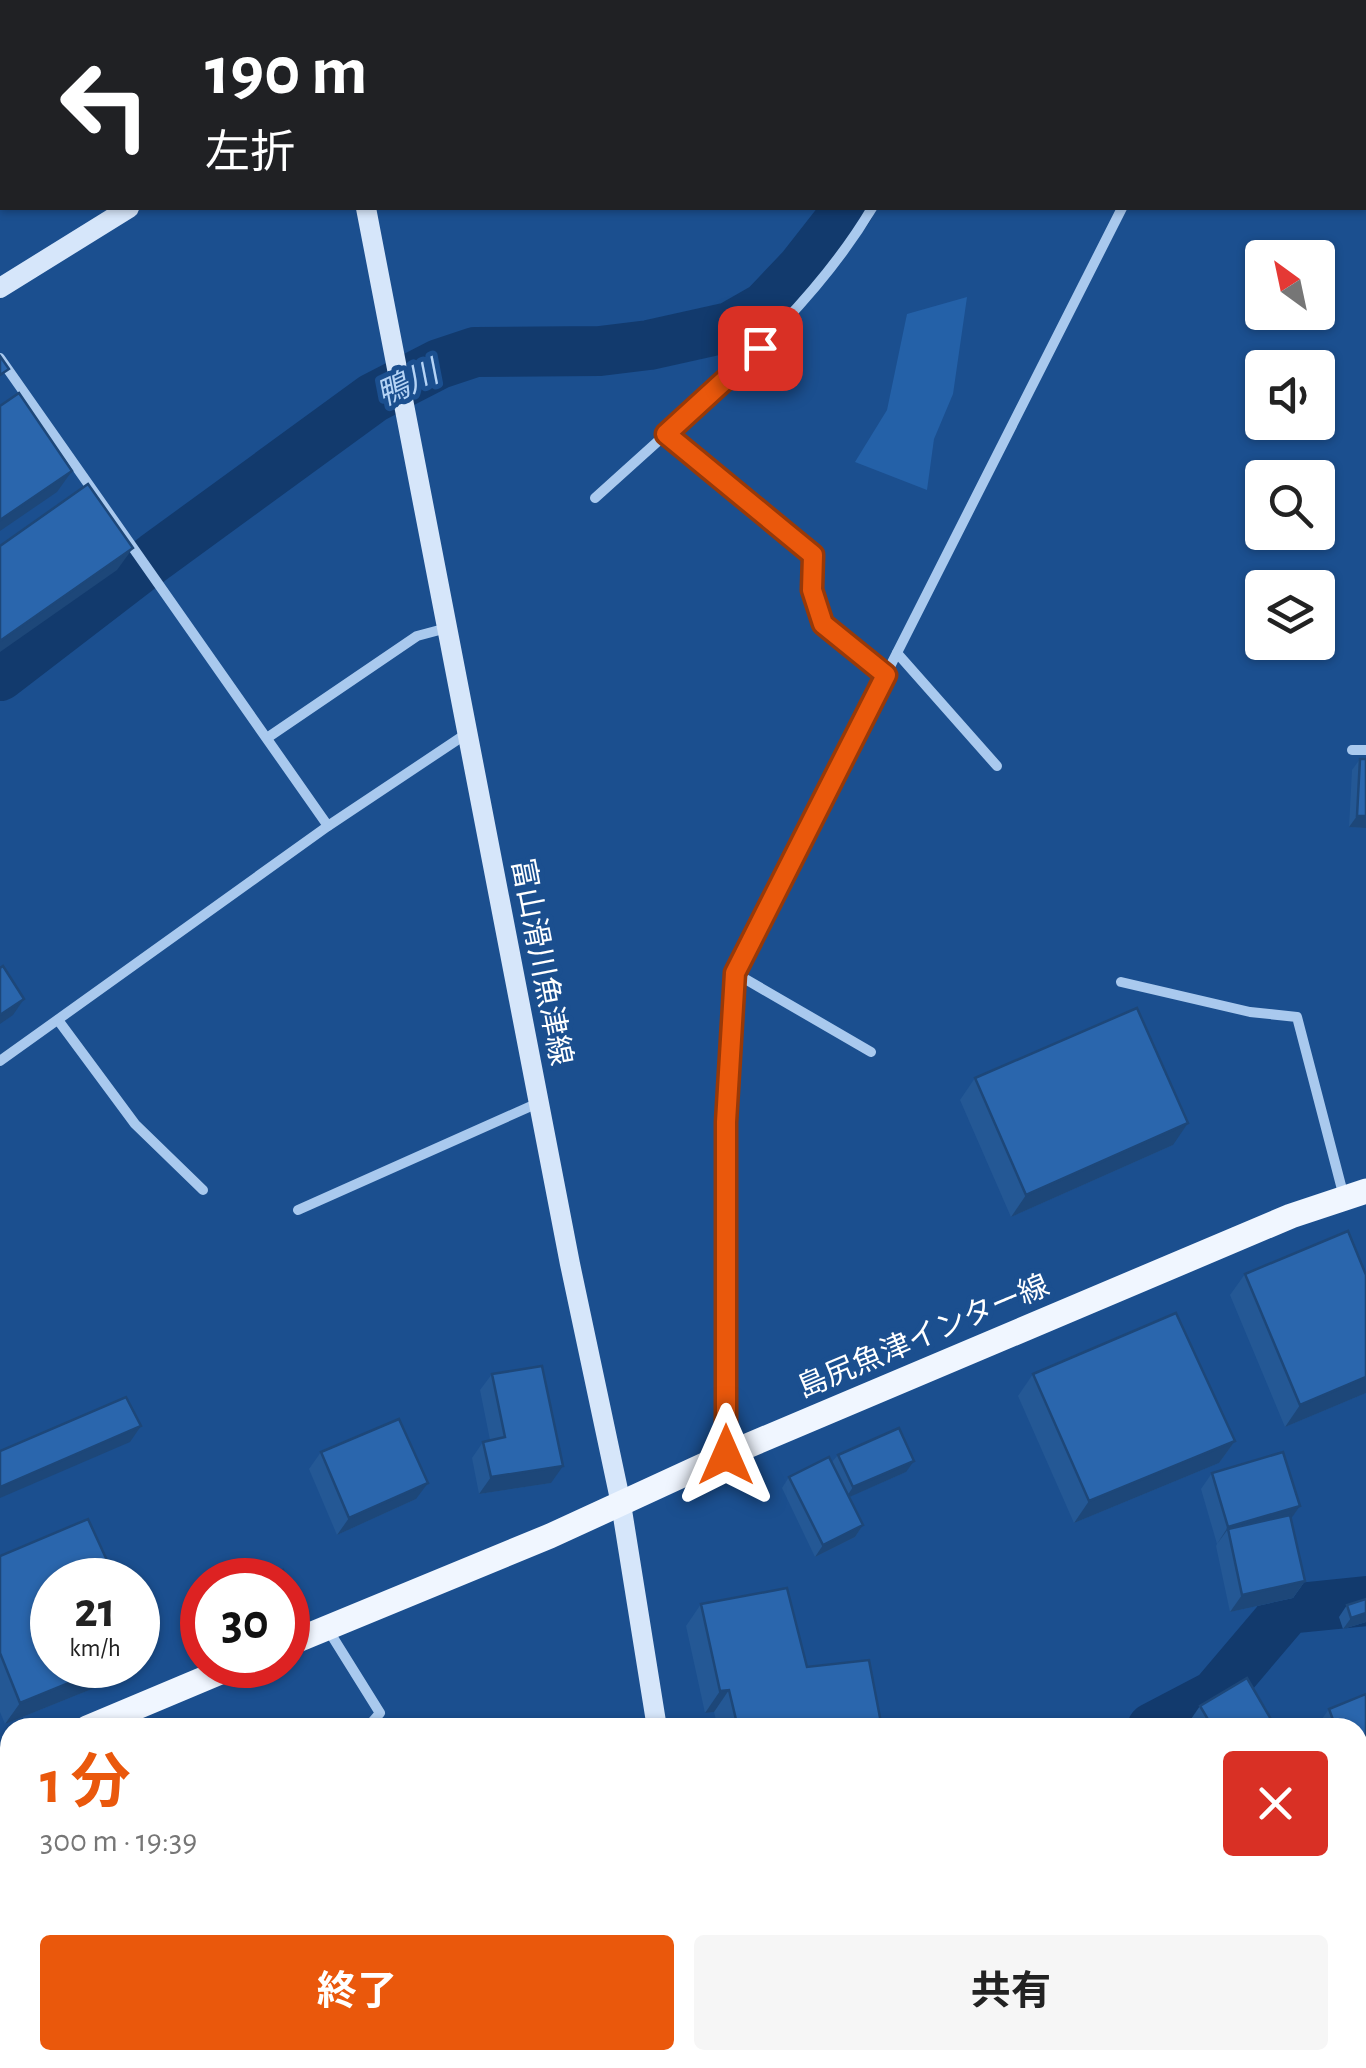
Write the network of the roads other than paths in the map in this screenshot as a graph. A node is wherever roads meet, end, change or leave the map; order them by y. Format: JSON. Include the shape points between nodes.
{"nodes":[{"id":1,"x":126,"y":210,"type":"edge"},
{"id":2,"x":366,"y":210,"type":"edge"},
{"id":3,"x":871,"y":210,"type":"edge"},
{"id":4,"x":1121,"y":210,"type":"edge"},
{"id":5,"x":0,"y":288,"type":"edge"},
{"id":6,"x":0,"y":358,"type":"edge"},
{"id":7,"x":666,"y":434,"type":"junction"},
{"id":8,"x":595,"y":498,"type":"dead end"},
{"id":9,"x":447,"y":628,"type":"junction"},
{"id":10,"x":898,"y":652,"type":"junction"},
{"id":11,"x":886,"y":675,"type":"junction"},
{"id":12,"x":467,"y":734,"type":"junction"},
{"id":13,"x":267,"y":738,"type":"junction"},
{"id":14,"x":1352,"y":750,"type":"dead end"},
{"id":15,"x":1366,"y":750,"type":"edge"},
{"id":16,"x":997,"y":766,"type":"dead end"},
{"id":17,"x":328,"y":826,"type":"junction"},
{"id":18,"x":735,"y":973,"type":"junction"},
{"id":19,"x":1121,"y":982,"type":"dead end"},
{"id":20,"x":58,"y":1020,"type":"junction"},
{"id":21,"x":871,"y":1052,"type":"dead end"},
{"id":22,"x":0,"y":1061,"type":"edge"},
{"id":23,"x":539,"y":1102,"type":"junction"},
{"id":24,"x":202,"y":1190,"type":"dead end"},
{"id":25,"x":1355,"y":1194,"type":"edge"},
{"id":26,"x":298,"y":1210,"type":"dead end"},
{"id":27,"x":726,"y":1455,"type":"junction"},
{"id":28,"x":622,"y":1504,"type":"junction"},
{"id":29,"x":326,"y":1628,"type":"junction"},
{"id":30,"x":310,"y":1635,"type":"edge"},
{"id":31,"x":183,"y":1688,"type":"edge"},
{"id":32,"x":112,"y":1718,"type":"edge"},
{"id":33,"x":376,"y":1718,"type":"edge"},
{"id":34,"x":656,"y":1718,"type":"edge"}],
"edges":[{"from":1,"to":5,"type":"main road"},
{"from":2,"to":9,"type":"main road","name":"富山滑川魚津線"},
{"from":3,"to":7,"type":"street","via":[[799,308]]},
{"from":4,"to":10,"type":"street"},
{"from":6,"to":13,"type":"street"},
{"from":7,"to":8,"type":"street"},
{"from":7,"to":11,"type":"street","via":[[813,555],[812,590],[823,624]]},
{"from":9,"to":12,"type":"main road","name":"富山滑川魚津線"},
{"from":9,"to":13,"type":"street","via":[[417,636]]},
{"from":10,"to":11,"type":"street"},
{"from":10,"to":16,"type":"street"},
{"from":11,"to":18,"type":"street"},
{"from":12,"to":17,"type":"street"},
{"from":12,"to":23,"type":"main road","name":"富山滑川魚津線"},
{"from":13,"to":17,"type":"street"},
{"from":14,"to":15,"type":"street"},
{"from":17,"to":20,"type":"street"},
{"from":18,"to":21,"type":"street"},
{"from":18,"to":27,"type":"street","via":[[726,1122]]},
{"from":19,"to":25,"type":"street","via":[[1297,1018]]},
{"from":20,"to":22,"type":"street"},
{"from":20,"to":24,"type":"street","via":[[134,1124]]},
{"from":23,"to":26,"type":"street"},
{"from":23,"to":28,"type":"main road","name":"富山滑川魚津線"},
{"from":25,"to":27,"type":"main road","name":"島尻魚津インター線"},
{"from":27,"to":28,"type":"main road","name":"島尻魚津インター線"},
{"from":28,"to":29,"type":"main road","name":"島尻魚津インター線"},
{"from":28,"to":34,"type":"main road","name":"富山滑川魚津線"},
{"from":29,"to":30,"type":"main road","name":"島尻魚津インター線"},
{"from":29,"to":33,"type":"street","via":[[380,1713]]},
{"from":31,"to":32,"type":"main road"}]}
